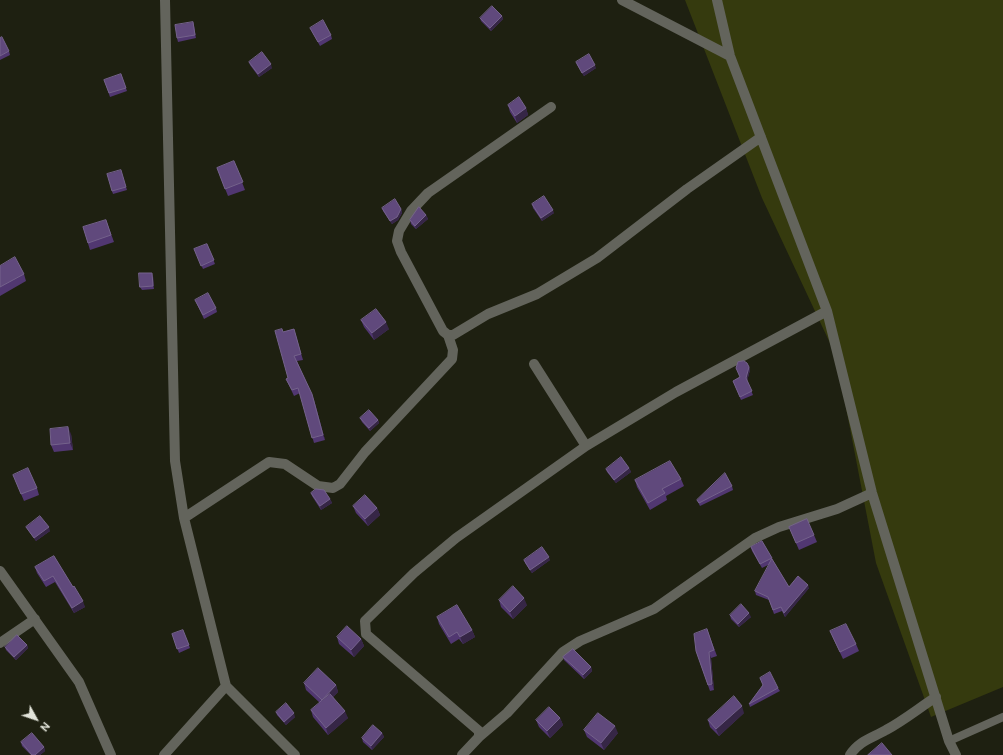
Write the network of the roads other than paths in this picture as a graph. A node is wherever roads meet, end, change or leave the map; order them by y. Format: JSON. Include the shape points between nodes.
{"nodes":[{"id":1,"x":165,"y":0,"type":"edge"},
{"id":2,"x":622,"y":0,"type":"edge"},
{"id":3,"x":717,"y":0,"type":"edge"},
{"id":4,"x":730,"y":56,"type":"junction"},
{"id":5,"x":551,"y":107,"type":"dead end"},
{"id":6,"x":761,"y":137,"type":"junction"},
{"id":7,"x":827,"y":311,"type":"junction"},
{"id":8,"x":448,"y":335,"type":"junction"},
{"id":9,"x":534,"y":364,"type":"dead end"},
{"id":10,"x":586,"y":446,"type":"junction"},
{"id":11,"x":872,"y":493,"type":"junction"},
{"id":12,"x":184,"y":518,"type":"junction"},
{"id":13,"x":0,"y":571,"type":"edge"},
{"id":14,"x":35,"y":619,"type":"junction"},
{"id":15,"x":0,"y":643,"type":"edge"},
{"id":16,"x":226,"y":686,"type":"junction"},
{"id":17,"x":936,"y":696,"type":"junction"},
{"id":18,"x":1003,"y":717,"type":"edge"},
{"id":19,"x":479,"y":737,"type":"junction"},
{"id":20,"x":949,"y":740,"type":"junction"},
{"id":21,"x":169,"y":753,"type":"edge"},
{"id":22,"x":111,"y":755,"type":"edge"},
{"id":23,"x":295,"y":755,"type":"edge"},
{"id":24,"x":462,"y":755,"type":"edge"},
{"id":25,"x":850,"y":755,"type":"edge"},
{"id":26,"x":956,"y":755,"type":"edge"}],
"edges":[{"from":1,"to":12,"type":"street","via":[[175,461]]},
{"from":2,"to":4,"type":"street"},
{"from":3,"to":4,"type":"street"},
{"from":4,"to":6,"type":"street"},
{"from":5,"to":8,"type":"street","via":[[428,193],[411,211],[399,230],[397,241],[401,252],[443,331]]},
{"from":6,"to":7,"type":"street"},
{"from":6,"to":8,"type":"street","via":[[687,189],[597,258],[537,294],[488,314],[453,335]]},
{"from":7,"to":10,"type":"street","via":[[676,392]]},
{"from":7,"to":11,"type":"street"},
{"from":8,"to":12,"type":"street","via":[[453,350],[452,360],[365,452],[340,484],[332,488],[318,486],[285,464],[269,462]]},
{"from":9,"to":10,"type":"street"},
{"from":10,"to":19,"type":"street","via":[[456,538],[414,573],[365,621],[366,634],[479,731]]},
{"from":11,"to":17,"type":"street"},
{"from":11,"to":19,"type":"street","via":[[837,509],[779,527],[755,538],[654,609],[580,641],[563,652],[507,713]]},
{"from":12,"to":16,"type":"street"},
{"from":13,"to":14,"type":"street"},
{"from":14,"to":15,"type":"street"},
{"from":14,"to":22,"type":"street","via":[[79,682]]},
{"from":16,"to":21,"type":"street"},
{"from":16,"to":23,"type":"street"},
{"from":17,"to":20,"type":"street"},
{"from":17,"to":25,"type":"street","via":[[886,730],[855,747]]},
{"from":18,"to":20,"type":"lane"},
{"from":19,"to":24,"type":"street"},
{"from":20,"to":26,"type":"street"}]}
